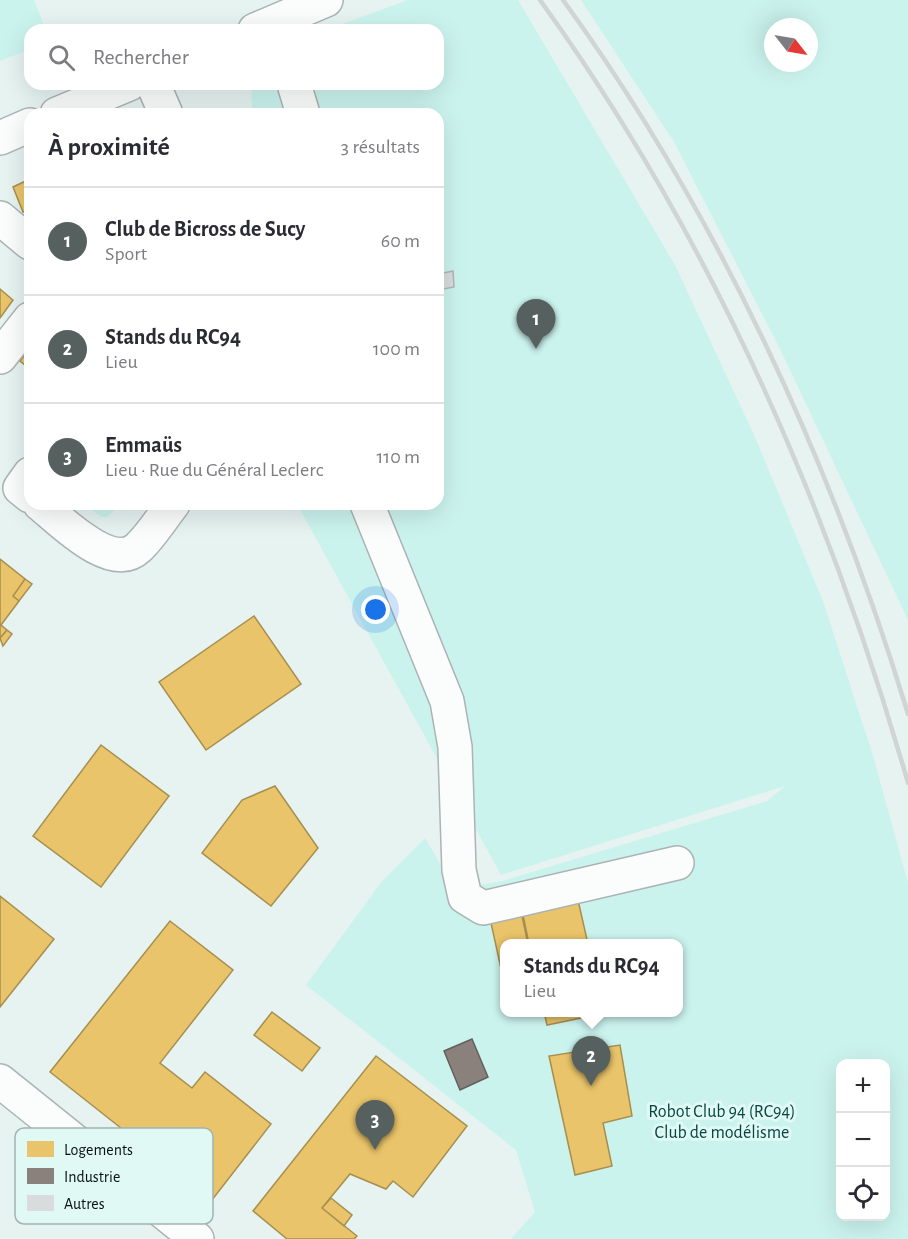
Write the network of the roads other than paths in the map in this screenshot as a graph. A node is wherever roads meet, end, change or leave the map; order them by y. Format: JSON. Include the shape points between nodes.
{"nodes":[{"id":1,"x":326,"y":0,"type":"edge"},
{"id":2,"x":276,"y":24,"type":"edge"},
{"id":3,"x":115,"y":90,"type":"edge"},
{"id":4,"x":156,"y":90,"type":"edge"},
{"id":5,"x":296,"y":90,"type":"edge"},
{"id":6,"x":71,"y":108,"type":"edge"},
{"id":7,"x":163,"y":108,"type":"edge"},
{"id":8,"x":301,"y":108,"type":"edge"},
{"id":9,"x":24,"y":128,"type":"edge"},
{"id":10,"x":0,"y":138,"type":"edge"},
{"id":11,"x":0,"y":218,"type":"edge"},
{"id":12,"x":24,"y":238,"type":"edge"},
{"id":13,"x":24,"y":327,"type":"edge"},
{"id":14,"x":0,"y":357,"type":"edge"},
{"id":15,"x":47,"y":510,"type":"edge"},
{"id":16,"x":168,"y":510,"type":"edge"},
{"id":17,"x":369,"y":510,"type":"edge"},
{"id":18,"x":677,"y":863,"type":"dead end"},
{"id":19,"x":0,"y":1081,"type":"edge"},
{"id":20,"x":59,"y":1128,"type":"edge"},
{"id":21,"x":178,"y":1224,"type":"edge"},
{"id":22,"x":197,"y":1239,"type":"edge"}],
"edges":[{"from":1,"to":2,"type":"main road"},
{"from":3,"to":6,"type":"main road"},
{"from":4,"to":7,"type":"main road"},
{"from":5,"to":8,"type":"main road"},
{"from":9,"to":10,"type":"main road"},
{"from":11,"to":12,"type":"main road"},
{"from":13,"to":14,"type":"main road"},
{"from":15,"to":16,"type":"main road","via":[[87,542],[106,553],[122,554],[137,550]]},
{"from":17,"to":18,"type":"main road","via":[[447,701],[455,747],[459,870],[465,897],[483,908]]},
{"from":19,"to":20,"type":"main road"},
{"from":21,"to":22,"type":"main road"}]}
